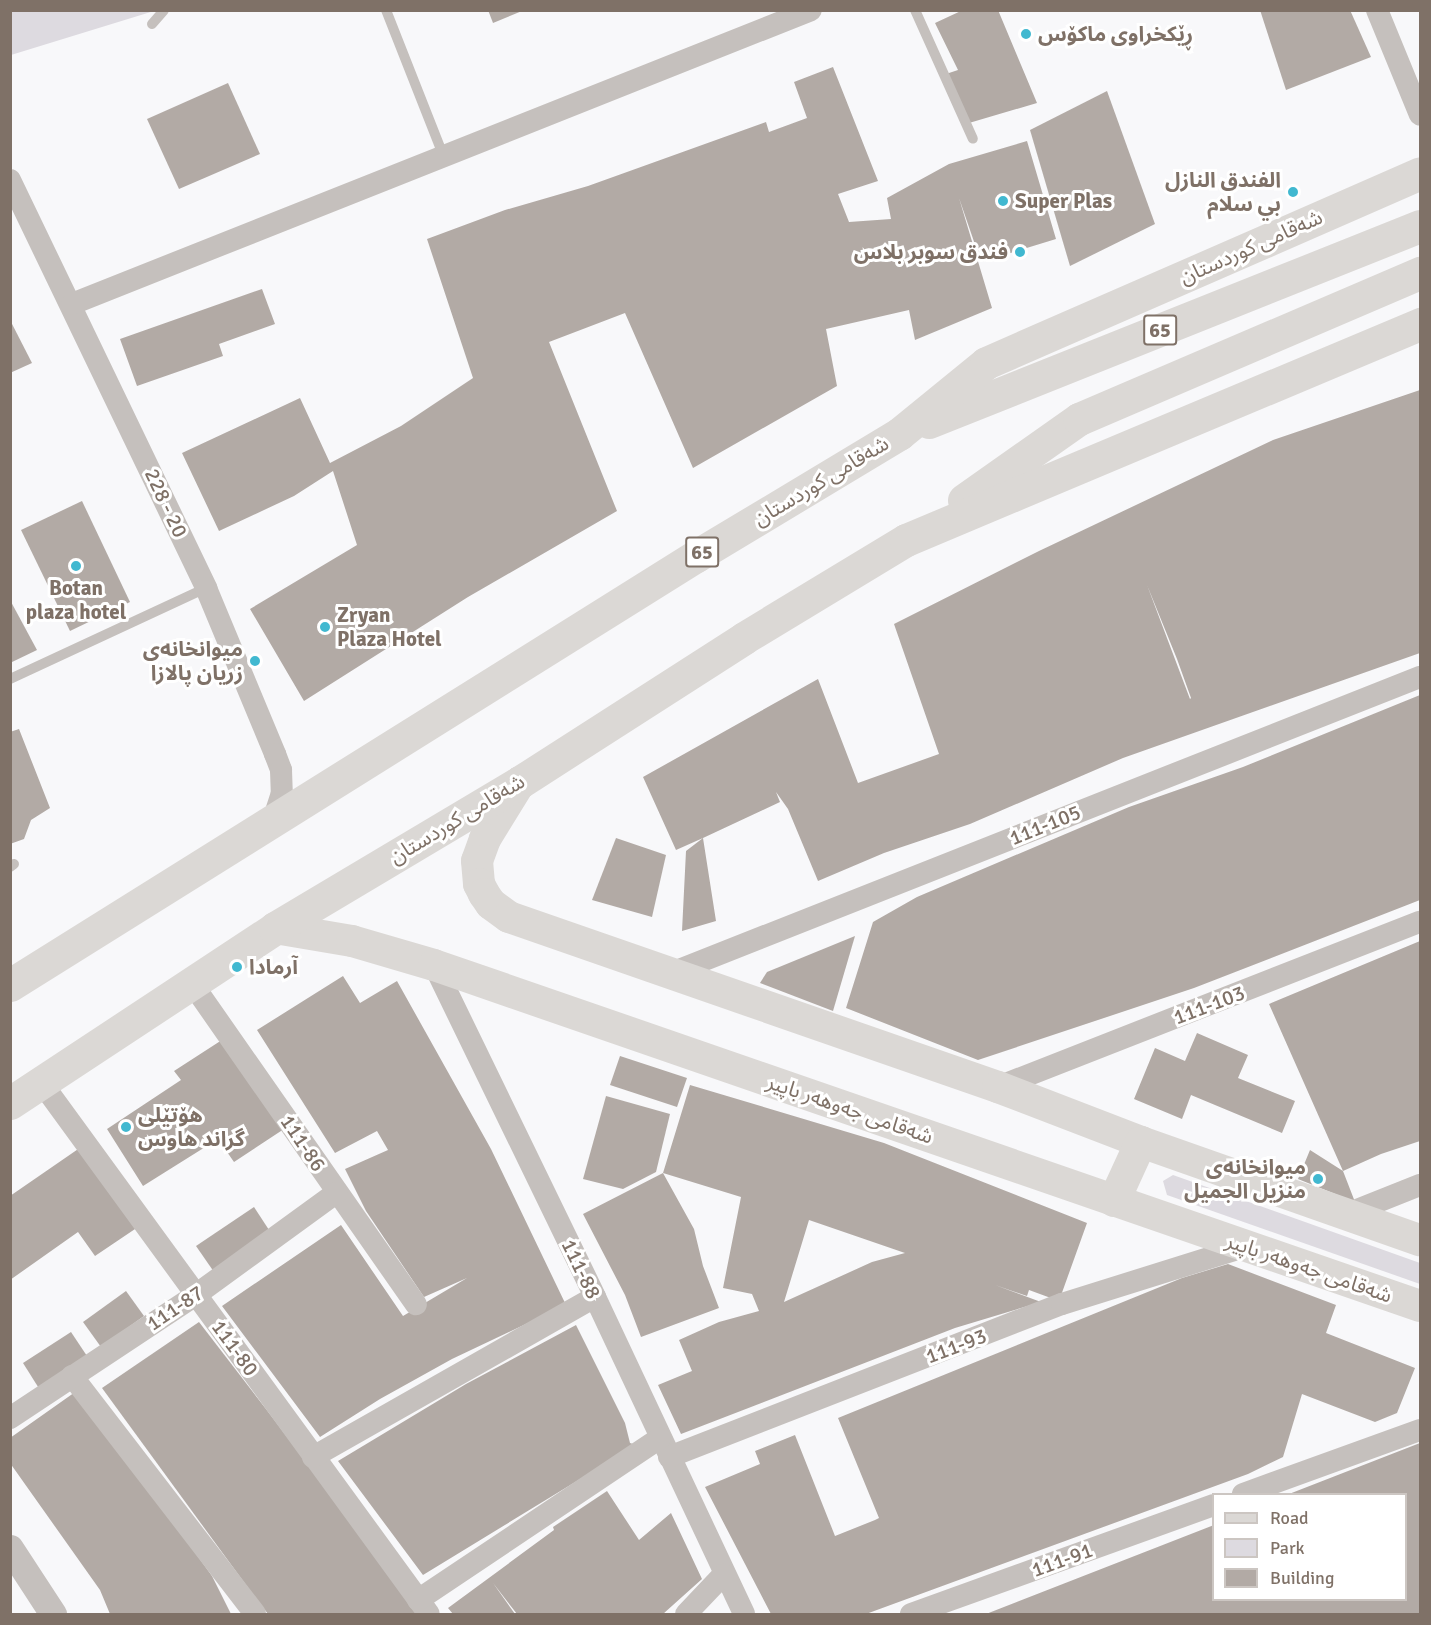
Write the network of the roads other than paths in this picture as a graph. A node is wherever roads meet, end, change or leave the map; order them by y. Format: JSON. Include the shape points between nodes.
{"nodes":[{"id":1,"x":164,"y":10,"type":"edge"},
{"id":2,"x":386,"y":10,"type":"edge"},
{"id":3,"x":811,"y":10,"type":"edge"},
{"id":4,"x":915,"y":10,"type":"edge"},
{"id":5,"x":1377,"y":10,"type":"edge"},
{"id":6,"x":152,"y":24,"type":"dead end"},
{"id":7,"x":1420,"y":115,"type":"edge"},
{"id":8,"x":973,"y":140,"type":"dead end"},
{"id":9,"x":444,"y":158,"type":"junction"},
{"id":10,"x":1420,"y":173,"type":"edge"},
{"id":11,"x":10,"y":180,"type":"edge"},
{"id":12,"x":1420,"y":226,"type":"edge"},
{"id":13,"x":1420,"y":273,"type":"edge"},
{"id":14,"x":72,"y":304,"type":"junction"},
{"id":15,"x":1420,"y":324,"type":"edge"},
{"id":16,"x":899,"y":434,"type":"junction"},
{"id":17,"x":906,"y":540,"type":"junction"},
{"id":18,"x":206,"y":588,"type":"junction"},
{"id":19,"x":1420,"y":677,"type":"edge"},
{"id":20,"x":10,"y":679,"type":"edge"},
{"id":21,"x":520,"y":782,"type":"junction"},
{"id":22,"x":259,"y":830,"type":"junction"},
{"id":23,"x":1420,"y":922,"type":"edge"},
{"id":24,"x":275,"y":928,"type":"junction"},
{"id":25,"x":434,"y":965,"type":"junction"},
{"id":26,"x":669,"y":974,"type":"junction"},
{"id":27,"x":191,"y":982,"type":"junction"},
{"id":28,"x":10,"y":986,"type":"edge"},
{"id":29,"x":41,"y":1082,"type":"junction"},
{"id":30,"x":998,"y":1088,"type":"junction"},
{"id":31,"x":10,"y":1103,"type":"edge"},
{"id":32,"x":1141,"y":1142,"type":"junction"},
{"id":33,"x":1420,"y":1185,"type":"edge"},
{"id":34,"x":336,"y":1193,"type":"junction"},
{"id":35,"x":1114,"y":1201,"type":"junction"},
{"id":36,"x":1347,"y":1214,"type":"junction"},
{"id":37,"x":1420,"y":1240,"type":"edge"},
{"id":38,"x":1247,"y":1246,"type":"junction"},
{"id":39,"x":197,"y":1294,"type":"junction"},
{"id":40,"x":595,"y":1297,"type":"junction"},
{"id":41,"x":416,"y":1304,"type":"dead end"},
{"id":42,"x":1420,"y":1306,"type":"edge"},
{"id":43,"x":72,"y":1376,"type":"junction"},
{"id":44,"x":10,"y":1418,"type":"edge"},
{"id":45,"x":1420,"y":1430,"type":"edge"},
{"id":46,"x":664,"y":1448,"type":"junction"},
{"id":47,"x":313,"y":1457,"type":"junction"},
{"id":48,"x":1246,"y":1493,"type":"edge"},
{"id":49,"x":1212,"y":1506,"type":"edge"},
{"id":50,"x":10,"y":1548,"type":"edge"},
{"id":51,"x":723,"y":1575,"type":"junction"},
{"id":52,"x":424,"y":1607,"type":"edge"},
{"id":53,"x":53,"y":1614,"type":"edge"},
{"id":54,"x":255,"y":1614,"type":"edge"},
{"id":55,"x":686,"y":1614,"type":"edge"},
{"id":56,"x":744,"y":1614,"type":"edge"},
{"id":57,"x":911,"y":1614,"type":"edge"}],
"edges":[{"from":1,"to":6,"type":"lane"},
{"from":2,"to":9,"type":"lane"},
{"from":3,"to":9,"type":"street"},
{"from":4,"to":8,"type":"lane"},
{"from":5,"to":7,"type":"street"},
{"from":9,"to":14,"type":"street"},
{"from":10,"to":16,"type":"highway","name":"شەقامی کوردستان","number":"65","via":[[986,363]]},
{"from":11,"to":14,"type":"street","name":"228 - 20"},
{"from":12,"to":16,"type":"highway","name":"شەقامی کوردستان","number":"65"},
{"from":13,"to":17,"type":"highway","name":"شەقامی کوردستان","number":"65","via":[[1080,419]]},
{"from":14,"to":18,"type":"street","name":"228 - 20"},
{"from":15,"to":17,"type":"highway","name":"شەقامی کوردستان","number":"65"},
{"from":16,"to":22,"type":"highway","name":"شەقامی کوردستان","number":"65","via":[[696,556]]},
{"from":17,"to":21,"type":"highway","name":"شەقامی کوردستان","number":"65","via":[[744,638]]},
{"from":18,"to":20,"type":"lane"},
{"from":18,"to":22,"type":"street","name":"228 - 20","via":[[281,770],[282,792],[274,814]]},
{"from":19,"to":26,"type":"street","name":"111-105"},
{"from":21,"to":24,"type":"highway","name":"شەقامی کوردستان","number":"65"},
{"from":21,"to":26,"type":"main road","via":[[477,861],[479,884],[491,904],[509,917]]},
{"from":22,"to":28,"type":"highway","name":"شەقامی کوردستان","number":"65"},
{"from":23,"to":30,"type":"street","name":"111-103"},
{"from":24,"to":25,"type":"main road","name":"شەقامی جەوهەر باپیر","via":[[352,941]]},
{"from":24,"to":27,"type":"highway","name":"شەقامی کوردستان","number":"65"},
{"from":25,"to":35,"type":"main road","name":"شەقامی جەوهەر باپیر"},
{"from":25,"to":40,"type":"street","name":"111-88"},
{"from":26,"to":30,"type":"main road"},
{"from":27,"to":29,"type":"highway","name":"شەقامی کوردستان","number":"65"},
{"from":27,"to":34,"type":"street","name":"111-86"},
{"from":29,"to":31,"type":"highway","name":"شەقامی کوردستان","number":"65"},
{"from":29,"to":39,"type":"street","name":"111-80"},
{"from":30,"to":32,"type":"main road"},
{"from":32,"to":35,"type":"main road"},
{"from":32,"to":36,"type":"main road"},
{"from":33,"to":36,"type":"street"},
{"from":34,"to":39,"type":"street","name":"111-87"},
{"from":34,"to":41,"type":"street","name":"111-86"},
{"from":35,"to":38,"type":"main road","name":"شەقامی جەوهەر باپیر"},
{"from":36,"to":37,"type":"main road"},
{"from":38,"to":42,"type":"main road","name":"شەقامی جەوهەر باپیر"},
{"from":38,"to":46,"type":"street","name":"111-93","via":[[1062,1304]]},
{"from":39,"to":43,"type":"street","name":"111-87"},
{"from":39,"to":47,"type":"street","name":"111-80"},
{"from":40,"to":46,"type":"street","name":"111-88"},
{"from":40,"to":47,"type":"street"},
{"from":43,"to":44,"type":"street","name":"111-87"},
{"from":43,"to":54,"type":"street"},
{"from":45,"to":48,"type":"street"},
{"from":46,"to":51,"type":"street","name":"111-88"},
{"from":46,"to":52,"type":"street","name":"111-93"},
{"from":47,"to":52,"type":"street","name":"111-80"},
{"from":49,"to":57,"type":"street","name":"111-91"},
{"from":50,"to":53,"type":"street"},
{"from":51,"to":55,"type":"street"},
{"from":51,"to":56,"type":"street","name":"111-88"}]}
